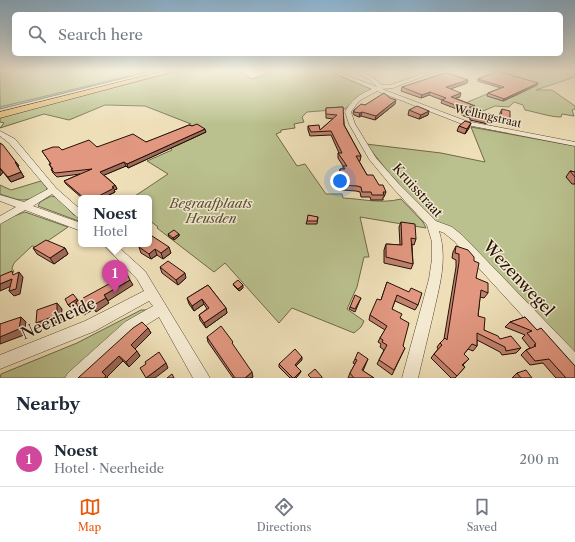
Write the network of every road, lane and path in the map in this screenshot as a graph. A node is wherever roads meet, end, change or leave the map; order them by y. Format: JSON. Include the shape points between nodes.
{"nodes":[{"id":1,"x":89,"y":89,"type":"edge"},
{"id":2,"x":102,"y":89,"type":"edge"},
{"id":3,"x":377,"y":89,"type":"edge"},
{"id":4,"x":380,"y":89,"type":"edge"},
{"id":5,"x":0,"y":111,"type":"edge"},
{"id":6,"x":0,"y":115,"type":"edge"},
{"id":7,"x":0,"y":134,"type":"edge"},
{"id":8,"x":575,"y":144,"type":"edge"},
{"id":9,"x":53,"y":190,"type":"junction"},
{"id":10,"x":0,"y":198,"type":"edge"},
{"id":11,"x":25,"y":206,"type":"junction"},
{"id":12,"x":78,"y":212,"type":"edge"},
{"id":13,"x":0,"y":220,"type":"edge"},
{"id":14,"x":432,"y":224,"type":"junction"},
{"id":15,"x":78,"y":226,"type":"edge"},
{"id":16,"x":111,"y":247,"type":"edge"},
{"id":17,"x":152,"y":293,"type":"junction"},
{"id":18,"x":160,"y":309,"type":"junction"},
{"id":19,"x":0,"y":362,"type":"edge"},
{"id":20,"x":575,"y":363,"type":"edge"},
{"id":21,"x":73,"y":378,"type":"edge"},
{"id":22,"x":202,"y":378,"type":"edge"},
{"id":23,"x":410,"y":378,"type":"edge"}],
"edges":[{"from":1,"to":5,"type":"highway"},
{"from":2,"to":6,"type":"highway"},
{"from":3,"to":14,"type":"street","name":"Kruisstraat","via":[[352,105],[348,112],[352,123],[381,170]]},
{"from":4,"to":8,"type":"street","name":"Wellingstraat","via":[[464,123]]},
{"from":7,"to":9,"type":"street","via":[[12,141]]},
{"from":9,"to":11,"type":"street"},
{"from":9,"to":12,"type":"street"},
{"from":10,"to":11,"type":"street"},
{"from":11,"to":13,"type":"street"},
{"from":11,"to":15,"type":"street"},
{"from":14,"to":20,"type":"street","name":"Wezenwegel","via":[[448,230],[458,238]]},
{"from":14,"to":23,"type":"street","name":"Kruisstraat","via":[[438,258],[432,295]]},
{"from":16,"to":17,"type":"street","via":[[138,271]]},
{"from":17,"to":18,"type":"street"},
{"from":17,"to":19,"type":"street","name":"Neerheide","via":[[90,326]]},
{"from":18,"to":21,"type":"street","via":[[130,326]]},
{"from":18,"to":22,"type":"street"}]}
